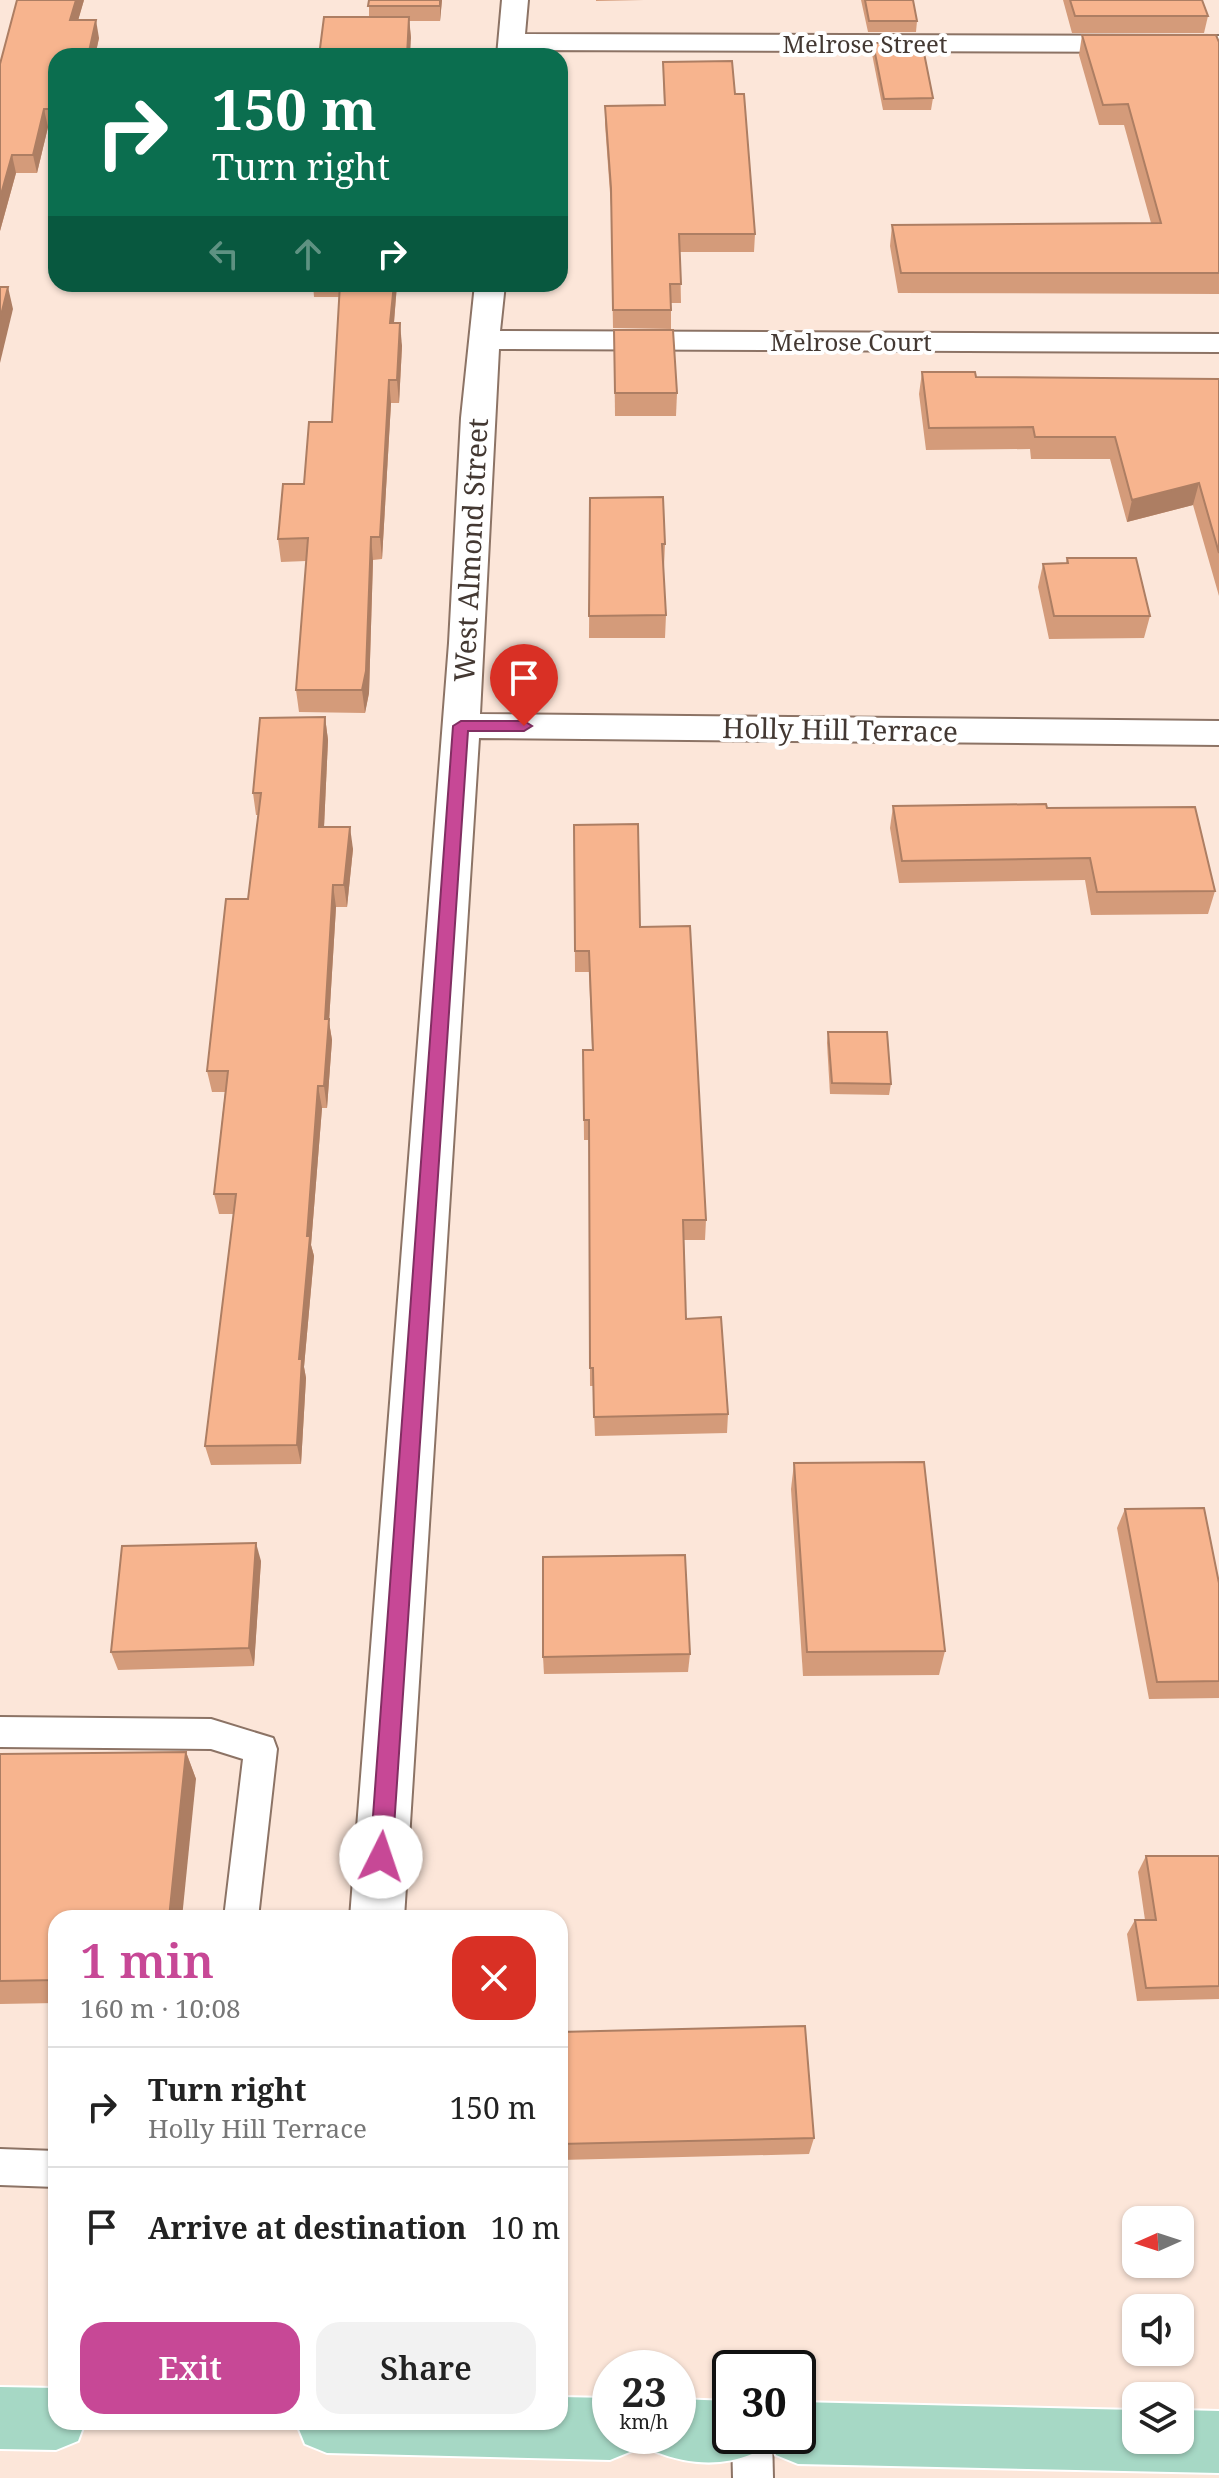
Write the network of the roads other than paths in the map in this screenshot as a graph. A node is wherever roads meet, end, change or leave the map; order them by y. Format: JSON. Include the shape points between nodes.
{"nodes":[{"id":1,"x":515,"y":0,"type":"edge"},
{"id":2,"x":1219,"y":44,"type":"edge"},
{"id":3,"x":511,"y":48,"type":"edge"},
{"id":4,"x":568,"y":49,"type":"edge"},
{"id":5,"x":489,"y":292,"type":"edge"},
{"id":6,"x":483,"y":340,"type":"junction"},
{"id":7,"x":1219,"y":343,"type":"edge"},
{"id":8,"x":461,"y":726,"type":"junction"},
{"id":9,"x":1219,"y":733,"type":"edge"},
{"id":10,"x":0,"y":1732,"type":"edge"},
{"id":11,"x":242,"y":1910,"type":"edge"},
{"id":12,"x":378,"y":1910,"type":"edge"},
{"id":13,"x":0,"y":2167,"type":"edge"},
{"id":14,"x":48,"y":2169,"type":"edge"},
{"id":15,"x":0,"y":2418,"type":"edge"},
{"id":16,"x":48,"y":2419,"type":"edge"},
{"id":17,"x":568,"y":2428,"type":"edge"},
{"id":18,"x":592,"y":2429,"type":"edge"},
{"id":19,"x":816,"y":2433,"type":"edge"},
{"id":20,"x":1219,"y":2442,"type":"edge"},
{"id":21,"x":752,"y":2454,"type":"edge"},
{"id":22,"x":753,"y":2478,"type":"edge"}],
"edges":[{"from":1,"to":3,"type":"street"},
{"from":2,"to":4,"type":"street","name":"Melrose Street"},
{"from":5,"to":6,"type":"street","name":"West Almond Street"},
{"from":6,"to":7,"type":"street","name":"Melrose Court"},
{"from":6,"to":8,"type":"street","name":"West Almond Street"},
{"from":8,"to":9,"type":"street","name":"Holly Hill Terrace"},
{"from":8,"to":12,"type":"street","name":"West Almond Street"},
{"from":10,"to":11,"type":"lane","via":[[211,1734],[261,1749]]},
{"from":13,"to":14,"type":"lane"},
{"from":15,"to":16,"type":"main road"},
{"from":17,"to":18,"type":"main road"},
{"from":19,"to":20,"type":"main road"},
{"from":21,"to":22,"type":"lane"}]}
